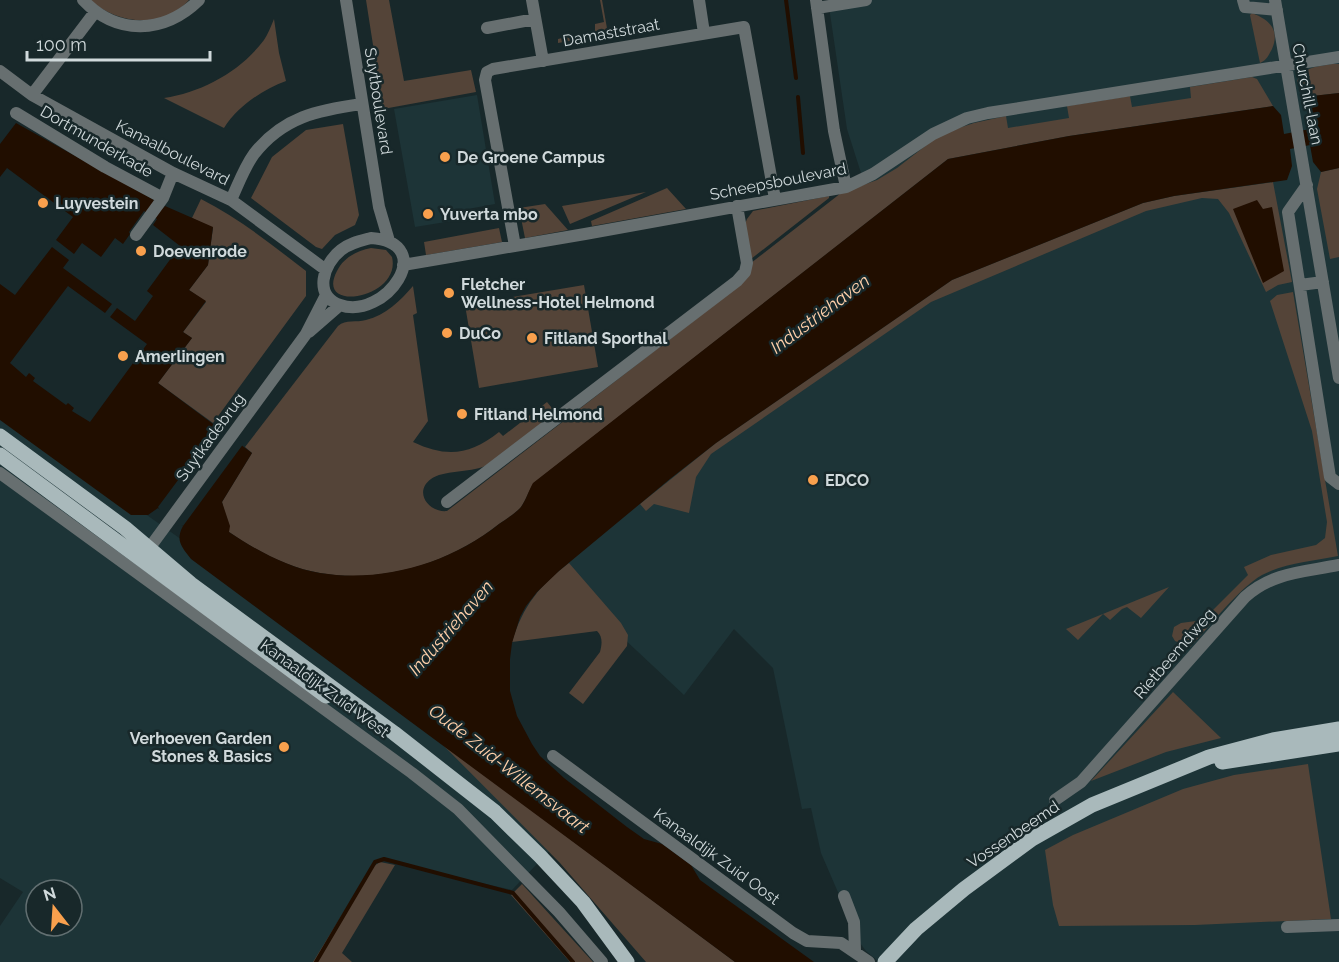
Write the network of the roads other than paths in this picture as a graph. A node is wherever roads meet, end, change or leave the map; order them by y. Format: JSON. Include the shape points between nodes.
{"nodes":[{"id":1,"x":83,"y":0,"type":"edge"},
{"id":2,"x":199,"y":0,"type":"edge"},
{"id":3,"x":346,"y":0,"type":"edge"},
{"id":4,"x":531,"y":0,"type":"edge"},
{"id":5,"x":699,"y":0,"type":"edge"},
{"id":6,"x":866,"y":0,"type":"edge"},
{"id":7,"x":1244,"y":0,"type":"edge"},
{"id":8,"x":817,"y":4,"type":"edge"},
{"id":9,"x":1276,"y":5,"type":"edge"},
{"id":10,"x":95,"y":12,"type":"junction"},
{"id":11,"x":535,"y":19,"type":"junction"},
{"id":12,"x":487,"y":28,"type":"dead end"},
{"id":13,"x":705,"y":33,"type":"junction"},
{"id":14,"x":1339,"y":57,"type":"edge"},
{"id":15,"x":543,"y":61,"type":"junction"},
{"id":16,"x":1285,"y":65,"type":"junction"},
{"id":17,"x":0,"y":71,"type":"edge"},
{"id":18,"x":32,"y":95,"type":"junction"},
{"id":19,"x":362,"y":104,"type":"junction"},
{"id":20,"x":16,"y":113,"type":"dead end"},
{"id":21,"x":173,"y":173,"type":"junction"},
{"id":22,"x":1307,"y":185,"type":"junction"},
{"id":23,"x":846,"y":187,"type":"junction"},
{"id":24,"x":775,"y":198,"type":"junction"},
{"id":25,"x":160,"y":201,"type":"junction"},
{"id":26,"x":231,"y":201,"type":"junction"},
{"id":27,"x":737,"y":206,"type":"junction"},
{"id":28,"x":379,"y":207,"type":"junction"},
{"id":29,"x":136,"y":235,"type":"dead end"},
{"id":30,"x":370,"y":238,"type":"junction"},
{"id":31,"x":389,"y":241,"type":"junction"},
{"id":32,"x":515,"y":246,"type":"junction"},
{"id":33,"x":403,"y":265,"type":"junction"},
{"id":34,"x":326,"y":270,"type":"junction"},
{"id":35,"x":1323,"y":282,"type":"junction"},
{"id":36,"x":1300,"y":285,"type":"junction"},
{"id":37,"x":326,"y":295,"type":"junction"},
{"id":38,"x":340,"y":305,"type":"junction"},
{"id":39,"x":306,"y":334,"type":"junction"},
{"id":40,"x":1339,"y":378,"type":"edge"},
{"id":41,"x":0,"y":436,"type":"edge"},
{"id":42,"x":0,"y":455,"type":"edge"},
{"id":43,"x":0,"y":473,"type":"edge"},
{"id":44,"x":1339,"y":484,"type":"edge"},
{"id":45,"x":447,"y":502,"type":"dead end"},
{"id":46,"x":145,"y":554,"type":"junction"},
{"id":47,"x":1339,"y":565,"type":"edge"},
{"id":48,"x":1339,"y":729,"type":"edge"},
{"id":49,"x":1339,"y":744,"type":"edge"},
{"id":50,"x":554,"y":756,"type":"dead end"},
{"id":51,"x":1183,"y":768,"type":"junction"},
{"id":52,"x":1055,"y":800,"type":"dead end"},
{"id":53,"x":844,"y":896,"type":"dead end"},
{"id":54,"x":1339,"y":925,"type":"edge"},
{"id":55,"x":1287,"y":927,"type":"dead end"},
{"id":56,"x":613,"y":942,"type":"junction"},
{"id":57,"x":855,"y":951,"type":"junction"},
{"id":58,"x":602,"y":962,"type":"edge"},
{"id":59,"x":627,"y":962,"type":"edge"},
{"id":60,"x":640,"y":962,"type":"edge"},
{"id":61,"x":869,"y":962,"type":"edge"},
{"id":62,"x":885,"y":962,"type":"edge"}],
"edges":[{"from":1,"to":10,"type":"street"},
{"from":2,"to":10,"type":"street","via":[[171,21],[156,25],[123,24]]},
{"from":3,"to":19,"type":"street","name":"Suytboulevard"},
{"from":4,"to":11,"type":"street"},
{"from":5,"to":13,"type":"street"},
{"from":6,"to":8,"type":"street"},
{"from":7,"to":9,"type":"street","name":"Churchill-laan","via":[[1245,7]]},
{"from":8,"to":23,"type":"street","via":[[834,131]]},
{"from":9,"to":16,"type":"street","name":"Churchill-laan"},
{"from":10,"to":18,"type":"street"},
{"from":11,"to":12,"type":"street"},
{"from":11,"to":15,"type":"street"},
{"from":13,"to":15,"type":"street","name":"Damaststraat"},
{"from":13,"to":24,"type":"street","name":"Damaststraat","via":[[744,27]]},
{"from":14,"to":16,"type":"street","name":"Scheepsboulevard"},
{"from":15,"to":32,"type":"street","name":"Damaststraat","via":[[493,69],[487,72],[485,80]]},
{"from":16,"to":22,"type":"street","name":"Churchill-laan"},
{"from":16,"to":23,"type":"street","name":"Scheepsboulevard","via":[[967,118]]},
{"from":17,"to":18,"type":"street","name":"Kanaalboulevard"},
{"from":18,"to":21,"type":"street","name":"Kanaalboulevard"},
{"from":19,"to":26,"type":"street","via":[[295,119],[281,129],[255,153]]},
{"from":19,"to":28,"type":"street","name":"Suytboulevard"},
{"from":20,"to":25,"type":"street","name":"Dortmunderkade"},
{"from":21,"to":25,"type":"street","name":"Dortmunderkade"},
{"from":21,"to":26,"type":"street","name":"Kanaalboulevard"},
{"from":22,"to":35,"type":"street","name":"Churchill-laan"},
{"from":22,"to":36,"type":"street","via":[[1288,212]]},
{"from":23,"to":24,"type":"street","name":"Scheepsboulevard"},
{"from":24,"to":27,"type":"street","name":"Scheepsboulevard"},
{"from":25,"to":29,"type":"street","name":"Dortmunderkade"},
{"from":26,"to":34,"type":"street","name":"Kanaalboulevard"},
{"from":27,"to":32,"type":"street","name":"Scheepsboulevard"},
{"from":27,"to":45,"type":"street","via":[[747,263],[737,281]]},
{"from":28,"to":30,"type":"street","name":"Suytboulevard"},
{"from":28,"to":31,"type":"street","name":"Suytboulevard"},
{"from":30,"to":31,"type":"street"},
{"from":30,"to":34,"type":"street","via":[[341,250]]},
{"from":31,"to":33,"type":"street","via":[[403,254]]},
{"from":32,"to":33,"type":"street","name":"Scheepsboulevard"},
{"from":33,"to":38,"type":"street","via":[[398,280],[377,301],[359,307]]},
{"from":34,"to":37,"type":"street"},
{"from":35,"to":36,"type":"street"},
{"from":35,"to":40,"type":"street","name":"Churchill-laan"},
{"from":36,"to":44,"type":"street","via":[[1330,477]]},
{"from":37,"to":38,"type":"street"},
{"from":37,"to":39,"type":"street","name":"Suytkadebrug"},
{"from":38,"to":39,"type":"street","name":"Suytkadebrug"},
{"from":39,"to":46,"type":"street","name":"Suytkadebrug"},
{"from":41,"to":46,"type":"main road","name":"Kanaaldijk Zuid West","via":[[125,528]]},
{"from":42,"to":46,"type":"main road","name":"Kanaaldijk Zuid West"},
{"from":43,"to":58,"type":"street","name":"Kanaaldijk Zuid West","via":[[458,808]]},
{"from":46,"to":56,"type":"main road","name":"Kanaaldijk Zuid West","via":[[349,713],[394,733],[495,812],[583,902]]},
{"from":47,"to":52,"type":"street","name":"Rietbeemdweg","via":[[1275,577],[1255,588],[1081,782]]},
{"from":48,"to":51,"type":"main road","name":"Vossenbeemd","via":[[1263,742]]},
{"from":49,"to":51,"type":"main road","name":"Vossenbeemd"},
{"from":50,"to":57,"type":"street","name":"Kanaaldijk Zuid Oost","via":[[793,933],[807,940],[841,943]]},
{"from":51,"to":62,"type":"main road","name":"Vossenbeemd","via":[[1092,805],[1032,839],[916,929]]},
{"from":53,"to":57,"type":"street","via":[[854,922]]},
{"from":54,"to":55,"type":"street"},
{"from":56,"to":59,"type":"main road","name":"Kanaaldijk Zuid West"},
{"from":56,"to":60,"type":"main road","name":"Kanaaldijk Zuid West"},
{"from":57,"to":61,"type":"street","name":"Kanaaldijk Zuid Oost"}]}
